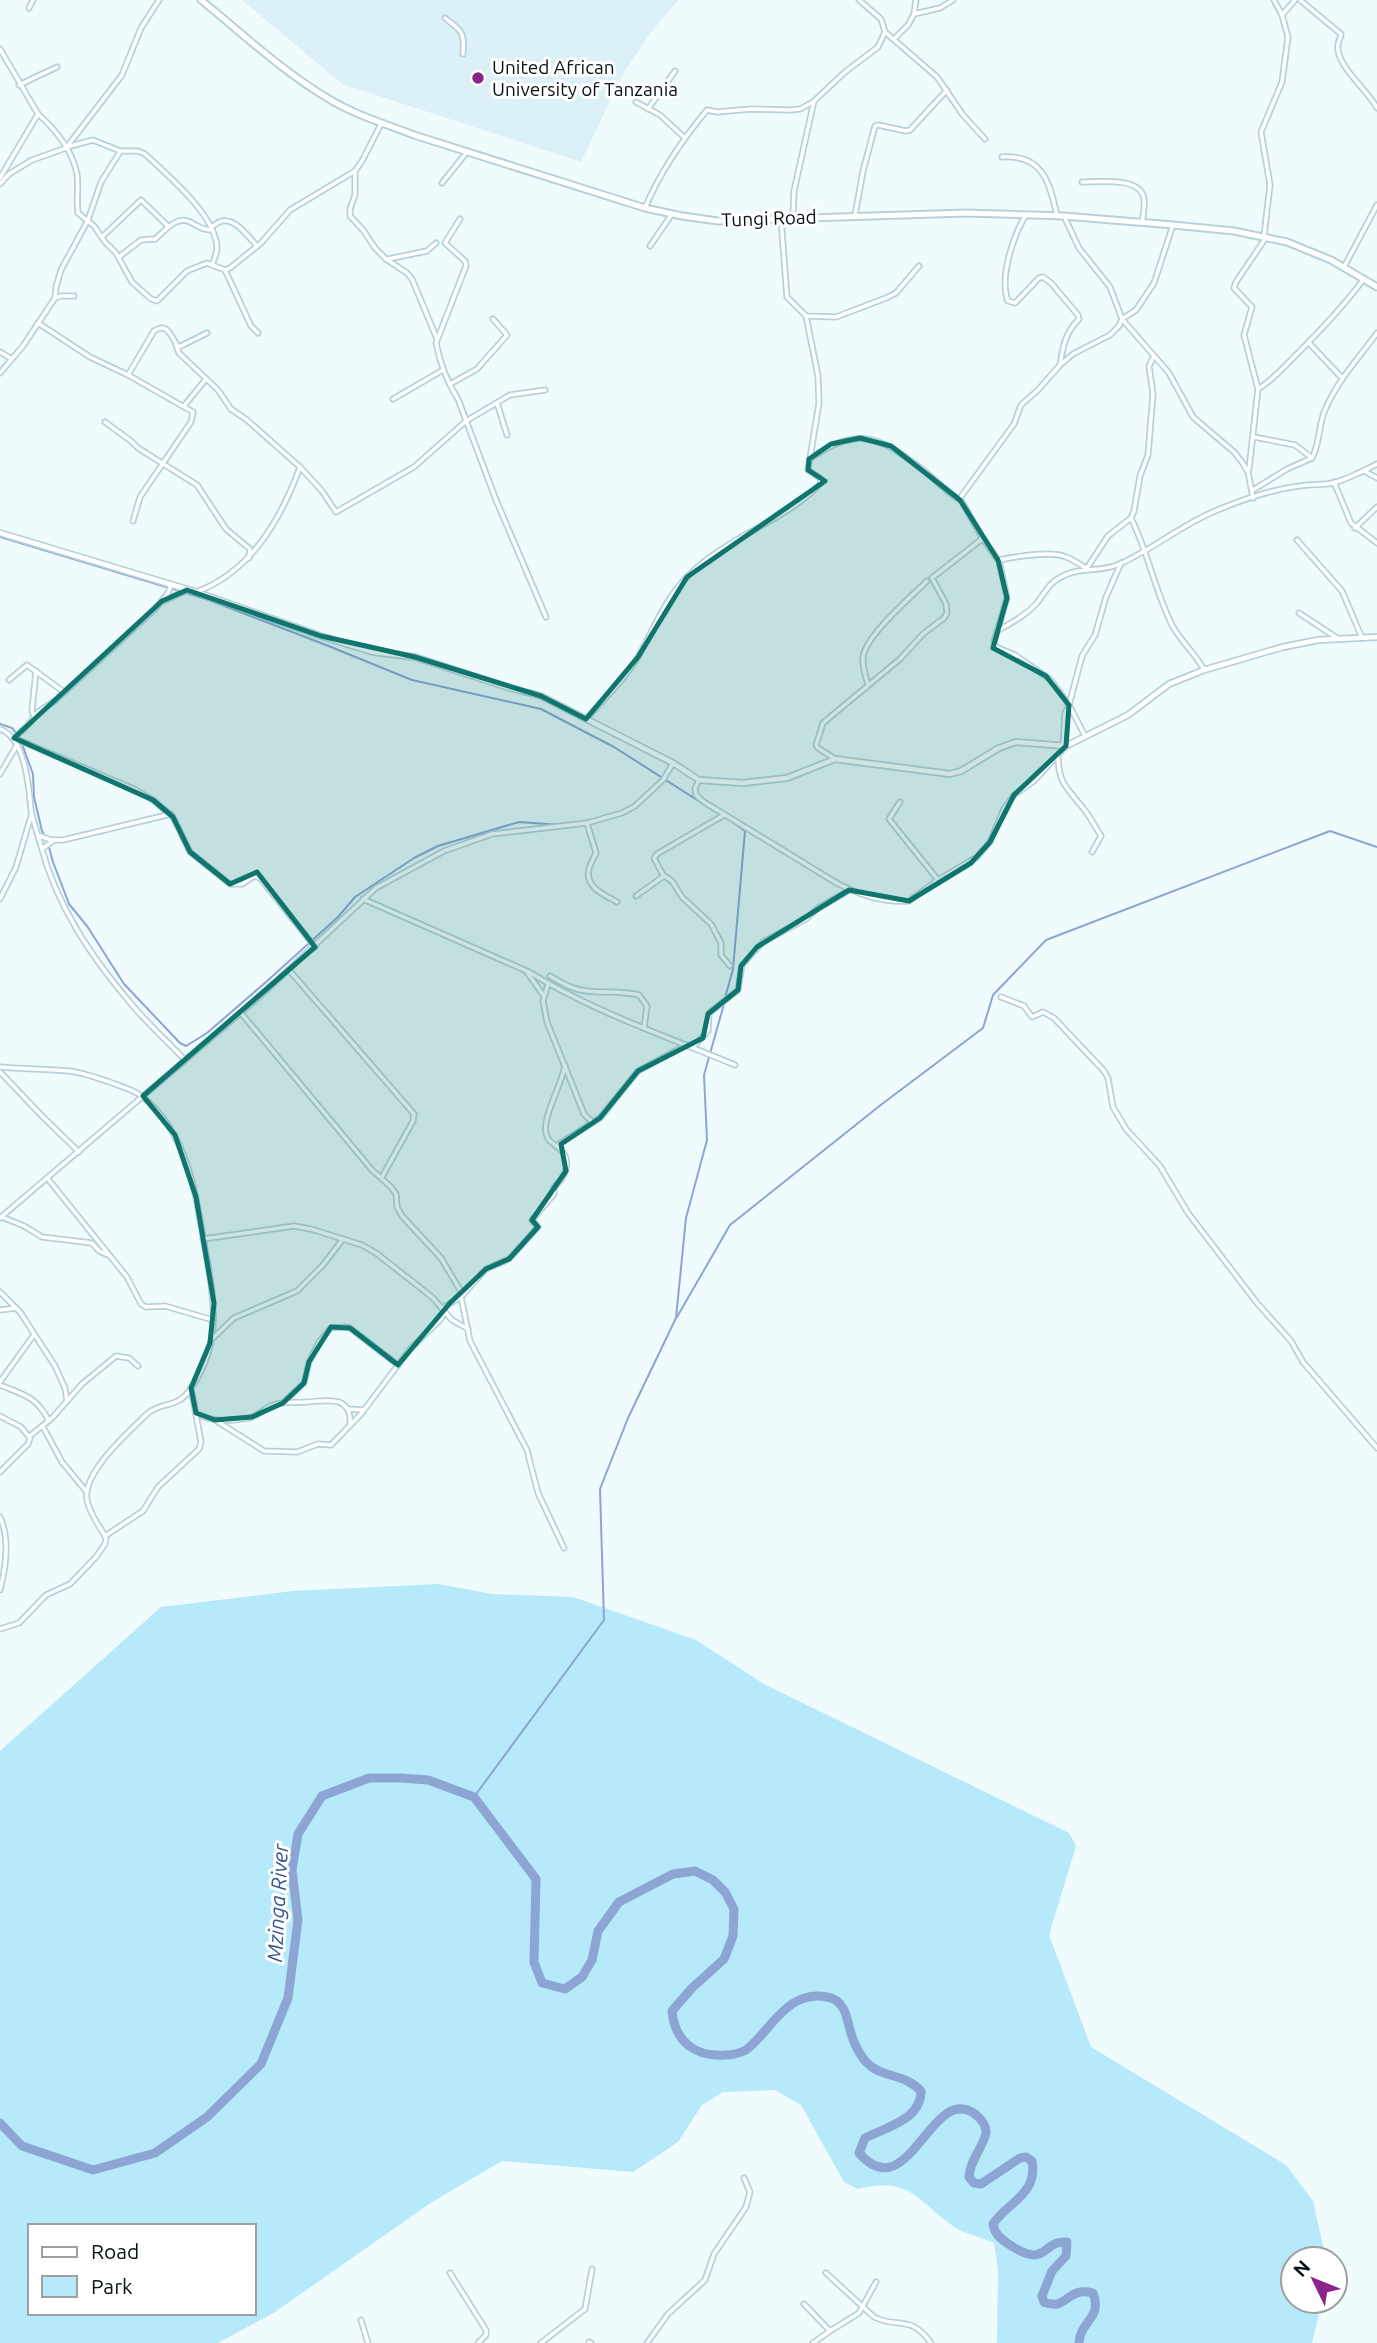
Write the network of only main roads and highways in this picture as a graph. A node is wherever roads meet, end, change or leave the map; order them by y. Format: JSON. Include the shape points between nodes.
{"nodes":[{"id":1,"x":201,"y":0,"type":"edge"},
{"id":2,"x":1377,"y":287,"type":"edge"}],
"edges":[{"from":1,"to":2,"type":"main road","name":"Tungi Road","via":[[300,81],[333,102],[382,124],[645,208],[718,221],[965,212],[1173,225],[1287,242]]}]}
